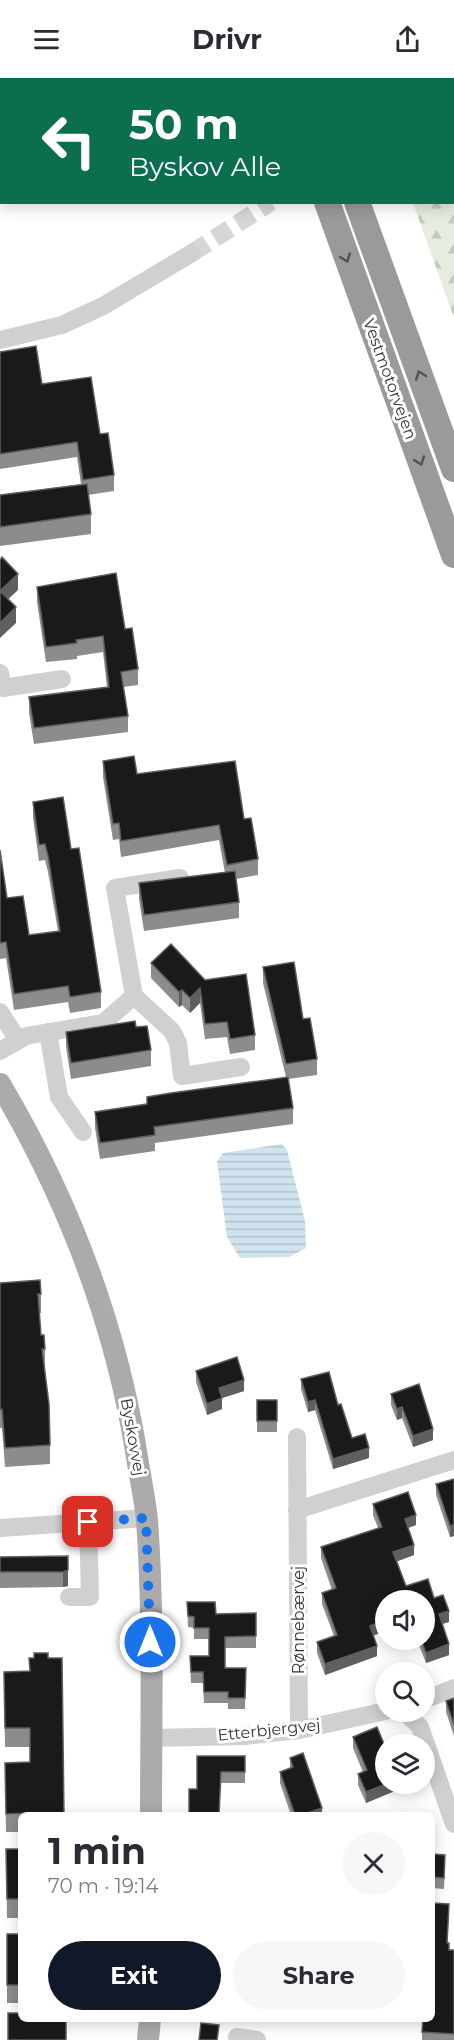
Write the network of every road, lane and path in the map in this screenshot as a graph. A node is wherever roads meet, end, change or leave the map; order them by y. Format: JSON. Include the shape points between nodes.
{"nodes":[{"id":1,"x":328,"y":204,"type":"edge"},
{"id":2,"x":358,"y":204,"type":"edge"},
{"id":3,"x":192,"y":253,"type":"tunnel mouth"},
{"id":4,"x":0,"y":340,"type":"edge"},
{"id":5,"x":454,"y":469,"type":"edge"},
{"id":6,"x":454,"y":555,"type":"edge"},
{"id":7,"x":0,"y":673,"type":"edge"},
{"id":8,"x":62,"y":679,"type":"dead end"},
{"id":9,"x":180,"y":878,"type":"edge"},
{"id":10,"x":134,"y":996,"type":"junction"},
{"id":11,"x":0,"y":1012,"type":"edge"},
{"id":12,"x":48,"y":1032,"type":"junction"},
{"id":13,"x":18,"y":1040,"type":"junction"},
{"id":14,"x":0,"y":1051,"type":"edge"},
{"id":15,"x":241,"y":1067,"type":"dead end"},
{"id":16,"x":0,"y":1084,"type":"edge"},
{"id":17,"x":83,"y":1132,"type":"dead end"},
{"id":18,"x":297,"y":1437,"type":"dead end"},
{"id":19,"x":454,"y":1460,"type":"edge"},
{"id":20,"x":297,"y":1510,"type":"junction"},
{"id":21,"x":146,"y":1518,"type":"junction"},
{"id":22,"x":88,"y":1522,"type":"junction"},
{"id":23,"x":0,"y":1528,"type":"edge"},
{"id":24,"x":69,"y":1597,"type":"dead end"},
{"id":25,"x":454,"y":1688,"type":"edge"},
{"id":26,"x":435,"y":1696,"type":"edge"},
{"id":27,"x":375,"y":1714,"type":"edge"},
{"id":28,"x":416,"y":1722,"type":"edge"},
{"id":29,"x":298,"y":1731,"type":"junction"},
{"id":30,"x":151,"y":1738,"type":"junction"},
{"id":31,"x":151,"y":1812,"type":"edge"},
{"id":32,"x":454,"y":1824,"type":"edge"},
{"id":33,"x":150,"y":2022,"type":"edge"},
{"id":34,"x":237,"y":2037,"type":"dead end"},
{"id":35,"x":148,"y":2040,"type":"edge"},
{"id":36,"x":257,"y":2040,"type":"edge"}],
"edges":[{"from":1,"to":6,"type":"highway","name":"Vestmotorvejen","one_way":true},
{"from":5,"to":2,"type":"highway","name":"Vestmotorvejen","one_way":true},
{"from":3,"to":4,"type":"street","via":[[103,306],[62,325]]},
{"from":7,"to":8,"type":"street","via":[[3,688]]},
{"from":9,"to":10,"type":"street","via":[[115,888]]},
{"from":10,"to":12,"type":"street","via":[[104,1023]]},
{"from":10,"to":15,"type":"street","via":[[172,1031],[178,1043],[182,1076]]},
{"from":11,"to":13,"type":"street"},
{"from":12,"to":13,"type":"street"},
{"from":12,"to":17,"type":"street","via":[[58,1097]]},
{"from":13,"to":14,"type":"street"},
{"from":16,"to":21,"type":"main road","name":"Byskovvej","via":[[49,1172],[109,1327],[130,1412]]},
{"from":18,"to":20,"type":"street","name":"Rønnebærvej"},
{"from":19,"to":20,"type":"street"},
{"from":20,"to":29,"type":"street","name":"Rønnebærvej"},
{"from":21,"to":22,"type":"street"},
{"from":21,"to":30,"type":"main road","name":"Byskovvej"},
{"from":22,"to":23,"type":"street"},
{"from":22,"to":24,"type":"street","via":[[90,1597]]},
{"from":25,"to":26,"type":"street"},
{"from":27,"to":29,"type":"street","name":"Etterbjergvej"},
{"from":28,"to":32,"type":"street"},
{"from":29,"to":30,"type":"street","name":"Etterbjergvej"},
{"from":30,"to":31,"type":"main road","name":"Byskovvej"},
{"from":33,"to":35,"type":"main road"},
{"from":34,"to":36,"type":"street"}]}
